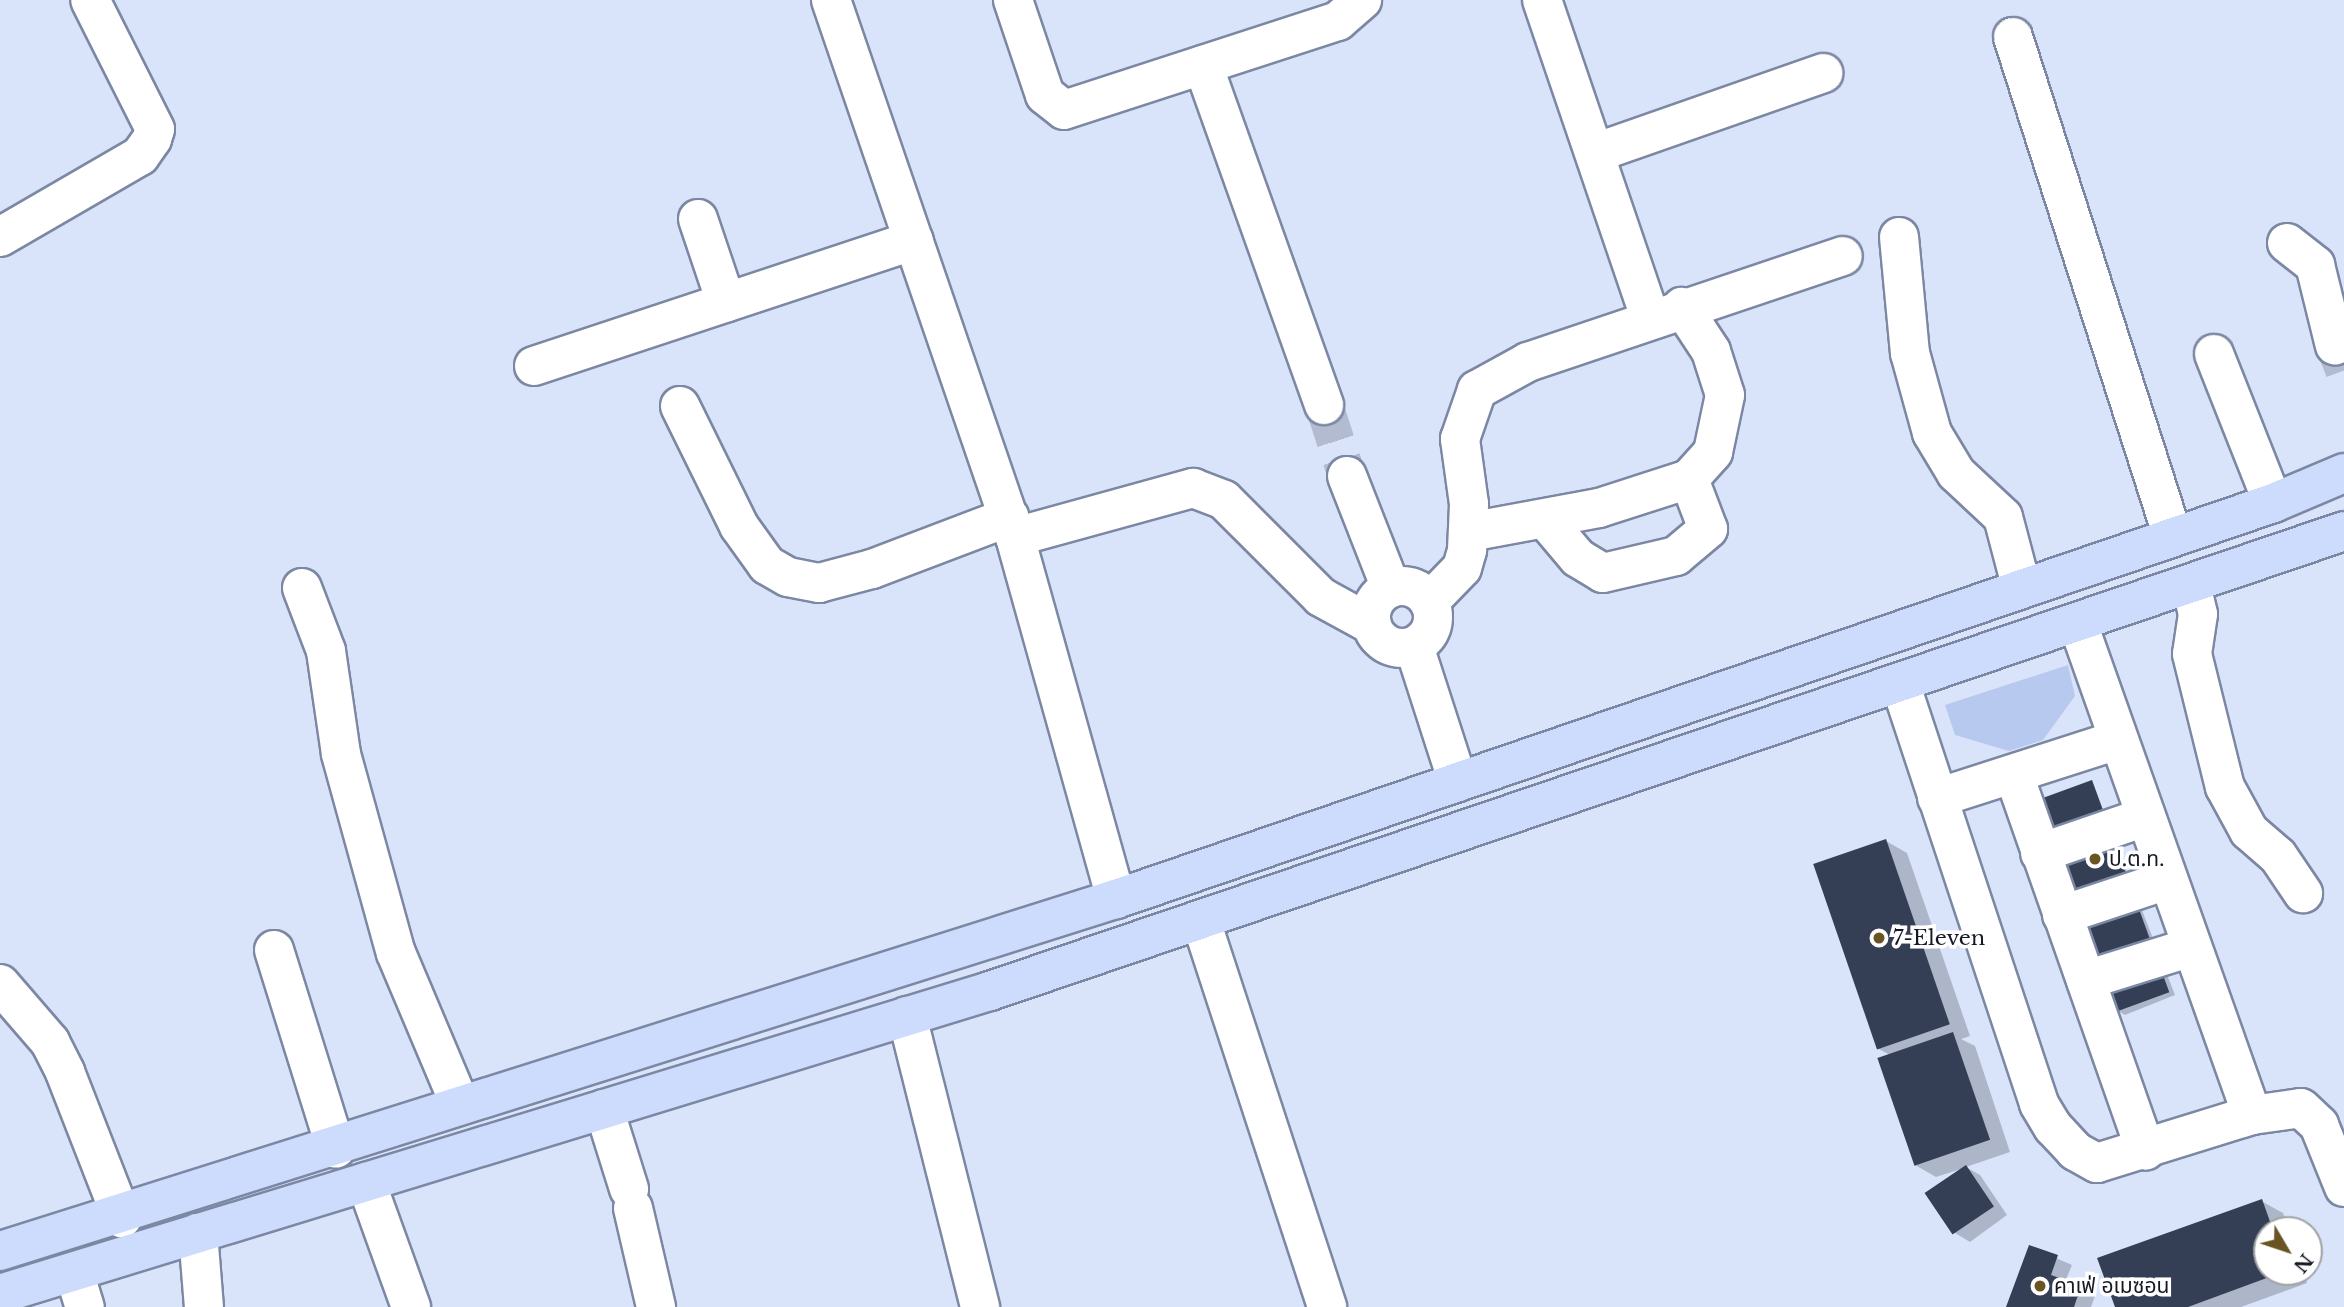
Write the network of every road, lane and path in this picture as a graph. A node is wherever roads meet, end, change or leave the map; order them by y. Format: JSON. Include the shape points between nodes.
{"nodes":[{"id":1,"x":90,"y":0,"type":"edge"},
{"id":2,"x":831,"y":0,"type":"edge"},
{"id":3,"x":1013,"y":0,"type":"edge"},
{"id":4,"x":1362,"y":0,"type":"edge"},
{"id":5,"x":1542,"y":0,"type":"edge"},
{"id":6,"x":2013,"y":37,"type":"dead end"},
{"id":7,"x":1203,"y":65,"type":"junction"},
{"id":8,"x":1823,"y":73,"type":"dead end"},
{"id":9,"x":1595,"y":153,"type":"junction"},
{"id":10,"x":698,"y":219,"type":"dead end"},
{"id":11,"x":0,"y":237,"type":"edge"},
{"id":12,"x":1899,"y":237,"type":"dead end"},
{"id":13,"x":914,"y":240,"type":"junction"},
{"id":14,"x":2287,"y":243,"type":"dead end"},
{"id":15,"x":1843,"y":256,"type":"dead end"},
{"id":16,"x":726,"y":302,"type":"junction"},
{"id":17,"x":1666,"y":312,"type":"junction"},
{"id":18,"x":2335,"y":346,"type":"tunnel mouth"},
{"id":19,"x":2214,"y":354,"type":"dead end"},
{"id":20,"x":534,"y":366,"type":"dead end"},
{"id":21,"x":1324,"y":405,"type":"tunnel mouth"},
{"id":22,"x":680,"y":406,"type":"dead end"},
{"id":23,"x":2344,"y":473,"type":"edge"},
{"id":24,"x":1347,"y":477,"type":"tunnel mouth"},
{"id":25,"x":1689,"y":479,"type":"junction"},
{"id":26,"x":2273,"y":503,"type":"junction"},
{"id":27,"x":1545,"y":519,"type":"junction"},
{"id":28,"x":1012,"y":527,"type":"junction"},
{"id":29,"x":2344,"y":531,"type":"edge"},
{"id":30,"x":1469,"y":532,"type":"junction"},
{"id":31,"x":2173,"y":537,"type":"junction"},
{"id":32,"x":2191,"y":584,"type":"junction"},
{"id":33,"x":302,"y":587,"type":"dead end"},
{"id":34,"x":1391,"y":588,"type":"junction"},
{"id":35,"x":2022,"y":589,"type":"junction"},
{"id":36,"x":1429,"y":602,"type":"junction"},
{"id":37,"x":2077,"y":624,"type":"junction"},
{"id":38,"x":1372,"y":625,"type":"junction"},
{"id":39,"x":1414,"y":646,"type":"junction"},
{"id":40,"x":1901,"y":686,"type":"junction"},
{"id":41,"x":2118,"y":740,"type":"junction"},
{"id":42,"x":2014,"y":775,"type":"junction"},
{"id":43,"x":1458,"y":782,"type":"junction"},
{"id":44,"x":1937,"y":798,"type":"junction"},
{"id":45,"x":2146,"y":817,"type":"junction"},
{"id":46,"x":2039,"y":853,"type":"junction"},
{"id":47,"x":2167,"y":880,"type":"junction"},
{"id":48,"x":2303,"y":893,"type":"dead end"},
{"id":49,"x":1116,"y":899,"type":"junction"},
{"id":50,"x":2062,"y":915,"type":"junction"},
{"id":51,"x":1201,"y":921,"type":"junction"},
{"id":52,"x":2189,"y":948,"type":"junction"},
{"id":53,"x":274,"y":950,"type":"dead end"},
{"id":54,"x":2086,"y":981,"type":"junction"},
{"id":55,"x":0,"y":984,"type":"edge"},
{"id":56,"x":907,"y":1016,"type":"junction"},
{"id":57,"x":459,"y":1102,"type":"junction"},
{"id":58,"x":604,"y":1109,"type":"junction"},
{"id":59,"x":2252,"y":1115,"type":"junction"},
{"id":60,"x":336,"y":1149,"type":"junction"},
{"id":61,"x":2147,"y":1152,"type":"junction"},
{"id":62,"x":366,"y":1182,"type":"junction"},
{"id":63,"x":2344,"y":1187,"type":"edge"},
{"id":64,"x":121,"y":1218,"type":"junction"},
{"id":65,"x":198,"y":1233,"type":"junction"},
{"id":66,"x":0,"y":1251,"type":"edge"},
{"id":67,"x":80,"y":1289,"type":"edge"},
{"id":68,"x":0,"y":1294,"type":"edge"},
{"id":69,"x":204,"y":1307,"type":"edge"},
{"id":70,"x":411,"y":1307,"type":"edge"},
{"id":71,"x":656,"y":1307,"type":"edge"},
{"id":72,"x":980,"y":1307,"type":"edge"},
{"id":73,"x":1327,"y":1307,"type":"edge"}],
"edges":[{"from":1,"to":11,"type":"street","via":[[155,129],[152,139],[140,156]]},
{"from":2,"to":13,"type":"street"},
{"from":3,"to":7,"type":"street","via":[[1045,95],[1064,110]]},
{"from":4,"to":7,"type":"street","via":[[1338,21]]},
{"from":5,"to":9,"type":"street"},
{"from":6,"to":31,"type":"street"},
{"from":7,"to":21,"type":"street"},
{"from":8,"to":9,"type":"street"},
{"from":9,"to":17,"type":"street"},
{"from":10,"to":16,"type":"street"},
{"from":12,"to":35,"type":"street","via":[[1910,354],[1932,433],[1956,472],[2003,517]]},
{"from":13,"to":16,"type":"street"},
{"from":13,"to":28,"type":"street"},
{"from":14,"to":18,"type":"street","via":[[2315,265]]},
{"from":15,"to":17,"type":"street"},
{"from":16,"to":20,"type":"street"},
{"from":17,"to":25,"type":"street","via":[[1711,351],[1725,395],[1713,452]]},
{"from":17,"to":30,"type":"street","via":[[1495,375],[1477,390],[1460,439]]},
{"from":19,"to":26,"type":"street"},
{"from":22,"to":28,"type":"street","via":[[739,526],[768,565],[788,577],[819,583]]},
{"from":23,"to":26,"type":"main road"},
{"from":24,"to":34,"type":"street"},
{"from":25,"to":27,"type":"street"},
{"from":25,"to":27,"type":"street","via":[[1708,529],[1676,556],[1603,573],[1578,558]]},
{"from":26,"to":31,"type":"main road"},
{"from":27,"to":30,"type":"street"},
{"from":28,"to":38,"type":"street","via":[[1193,488],[1224,500],[1321,597]]},
{"from":28,"to":49,"type":"street"},
{"from":29,"to":32,"type":"main road"},
{"from":30,"to":36,"type":"street","via":[[1462,568]]},
{"from":31,"to":35,"type":"main road"},
{"from":32,"to":37,"type":"main road"},
{"from":32,"to":48,"type":"street","via":[[2198,614],[2192,654],[2225,787],[2244,825],[2278,856]]},
{"from":33,"to":57,"type":"street","via":[[326,651],[341,754],[396,953]]},
{"from":34,"to":36,"type":"street","via":[[1420,591]]},
{"from":34,"to":38,"type":"street","via":[[1372,611]]},
{"from":35,"to":43,"type":"main road"},
{"from":36,"to":39,"type":"street","via":[[1432,628]]},
{"from":37,"to":40,"type":"main road"},
{"from":37,"to":41,"type":"street"},
{"from":38,"to":39,"type":"street","via":[[1388,645]]},
{"from":39,"to":43,"type":"street"},
{"from":40,"to":44,"type":"street"},
{"from":40,"to":51,"type":"main road"},
{"from":41,"to":42,"type":"street"},
{"from":41,"to":45,"type":"street"},
{"from":42,"to":44,"type":"street"},
{"from":42,"to":46,"type":"street"},
{"from":43,"to":49,"type":"main road"},
{"from":44,"to":61,"type":"street","via":[[2039,1104],[2075,1151],[2097,1163]]},
{"from":45,"to":46,"type":"street"},
{"from":45,"to":47,"type":"street"},
{"from":46,"to":50,"type":"street"},
{"from":47,"to":50,"type":"street"},
{"from":47,"to":52,"type":"street"},
{"from":49,"to":57,"type":"main road"},
{"from":50,"to":54,"type":"street"},
{"from":51,"to":56,"type":"main road"},
{"from":51,"to":73,"type":"street"},
{"from":52,"to":54,"type":"street"},
{"from":52,"to":59,"type":"street"},
{"from":53,"to":60,"type":"street"},
{"from":54,"to":61,"type":"street"},
{"from":55,"to":64,"type":"street","via":[[50,1042]]},
{"from":56,"to":58,"type":"main road"},
{"from":56,"to":72,"type":"street"},
{"from":57,"to":60,"type":"main road"},
{"from":58,"to":62,"type":"main road"},
{"from":58,"to":71,"type":"street"},
{"from":59,"to":61,"type":"street"},
{"from":59,"to":63,"type":"street","via":[[2301,1108],[2319,1125]]},
{"from":60,"to":64,"type":"main road"},
{"from":62,"to":65,"type":"main road"},
{"from":62,"to":70,"type":"street"},
{"from":64,"to":66,"type":"main road"},
{"from":65,"to":67,"type":"main road"},
{"from":65,"to":69,"type":"street"},
{"from":67,"to":68,"type":"main road"}]}
